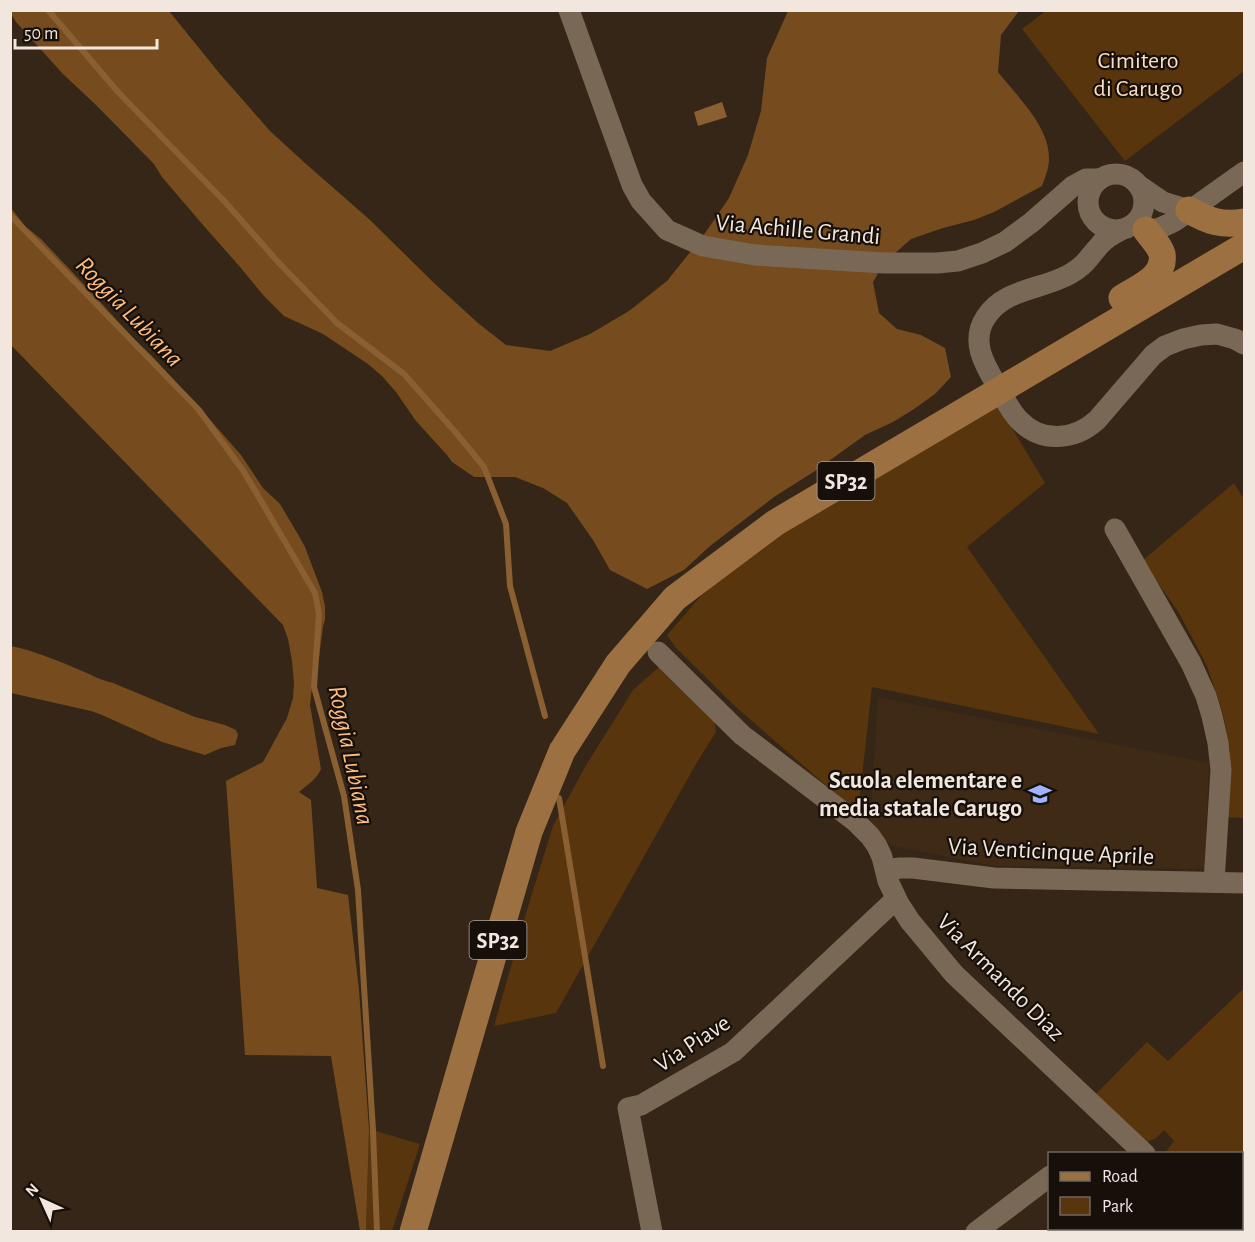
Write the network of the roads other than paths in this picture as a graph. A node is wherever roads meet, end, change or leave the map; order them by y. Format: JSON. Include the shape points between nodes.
{"nodes":[{"id":1,"x":569,"y":10,"type":"edge"},
{"id":2,"x":1245,"y":172,"type":"edge"},
{"id":3,"x":1100,"y":179,"type":"junction"},
{"id":4,"x":1138,"y":185,"type":"junction"},
{"id":5,"x":1047,"y":210,"type":"junction"},
{"id":6,"x":1189,"y":210,"type":"junction"},
{"id":7,"x":1245,"y":222,"type":"edge"},
{"id":8,"x":1096,"y":228,"type":"junction"},
{"id":9,"x":1133,"y":228,"type":"junction"},
{"id":10,"x":1245,"y":246,"type":"edge"},
{"id":11,"x":1245,"y":267,"type":"edge"},
{"id":12,"x":1245,"y":344,"type":"edge"},
{"id":13,"x":1071,"y":348,"type":"junction"},
{"id":14,"x":1024,"y":376,"type":"junction"},
{"id":15,"x":1115,"y":529,"type":"dead end"},
{"id":16,"x":658,"y":652,"type":"dead end"},
{"id":17,"x":886,"y":870,"type":"junction"},
{"id":18,"x":1214,"y":882,"type":"junction"},
{"id":19,"x":1245,"y":883,"type":"edge"},
{"id":20,"x":896,"y":898,"type":"junction"},
{"id":21,"x":1143,"y":1152,"type":"edge"},
{"id":22,"x":1048,"y":1178,"type":"edge"},
{"id":23,"x":413,"y":1232,"type":"edge"},
{"id":24,"x":652,"y":1232,"type":"edge"},
{"id":25,"x":976,"y":1232,"type":"edge"}],
"edges":[{"from":1,"to":5,"type":"street","name":"Via Achille Grandi","via":[[632,185],[667,230],[693,242],[755,255],[937,263],[957,261],[1005,242]]},
{"from":2,"to":6,"type":"street"},
{"from":3,"to":4,"type":"street","via":[[1116,174]]},
{"from":3,"to":5,"type":"street","name":"Via Achille Grandi","via":[[1086,179],[1073,186]]},
{"from":3,"to":8,"type":"street","via":[[1088,200]]},
{"from":4,"to":6,"type":"street","via":[[1163,201]]},
{"from":4,"to":9,"type":"street","via":[[1143,210]]},
{"from":5,"to":8,"type":"street","name":"Via Achille Grandi","via":[[1065,203],[1083,207]]},
{"from":6,"to":7,"type":"main road","via":[[1225,224]]},
{"from":6,"to":9,"type":"street","via":[[1153,230]]},
{"from":8,"to":9,"type":"street"},
{"from":8,"to":12,"type":"street","via":[[1090,258],[1080,268],[999,302],[980,326],[979,349],[1019,421],[1045,436],[1073,435],[1097,420],[1165,346],[1217,334]]},
{"from":9,"to":14,"type":"main road","via":[[1154,240],[1162,254],[1157,274],[1052,342],[1036,356]]},
{"from":10,"to":13,"type":"main road","number":"SP32"},
{"from":11,"to":13,"type":"main road","via":[[1102,346]]},
{"from":13,"to":14,"type":"main road","number":"SP32"},
{"from":14,"to":23,"type":"main road","number":"SP32","via":[[775,523],[675,598],[618,664],[562,751],[530,832]]},
{"from":15,"to":18,"type":"street","via":[[1191,663],[1212,716],[1221,770]]},
{"from":16,"to":17,"type":"street","name":"Via Armando Diaz","via":[[742,735],[856,822],[877,846]]},
{"from":17,"to":18,"type":"street","name":"Via Venticinque Aprile","via":[[913,868],[994,878]]},
{"from":17,"to":20,"type":"street","name":"Via Armando Diaz"},
{"from":18,"to":19,"type":"street","name":"Via Venticinque Aprile"},
{"from":20,"to":21,"type":"street","name":"Via Armando Diaz","via":[[954,974]]},
{"from":20,"to":24,"type":"street","name":"Via Piave","via":[[733,1052],[641,1105],[628,1108]]},
{"from":22,"to":25,"type":"street"}]}
